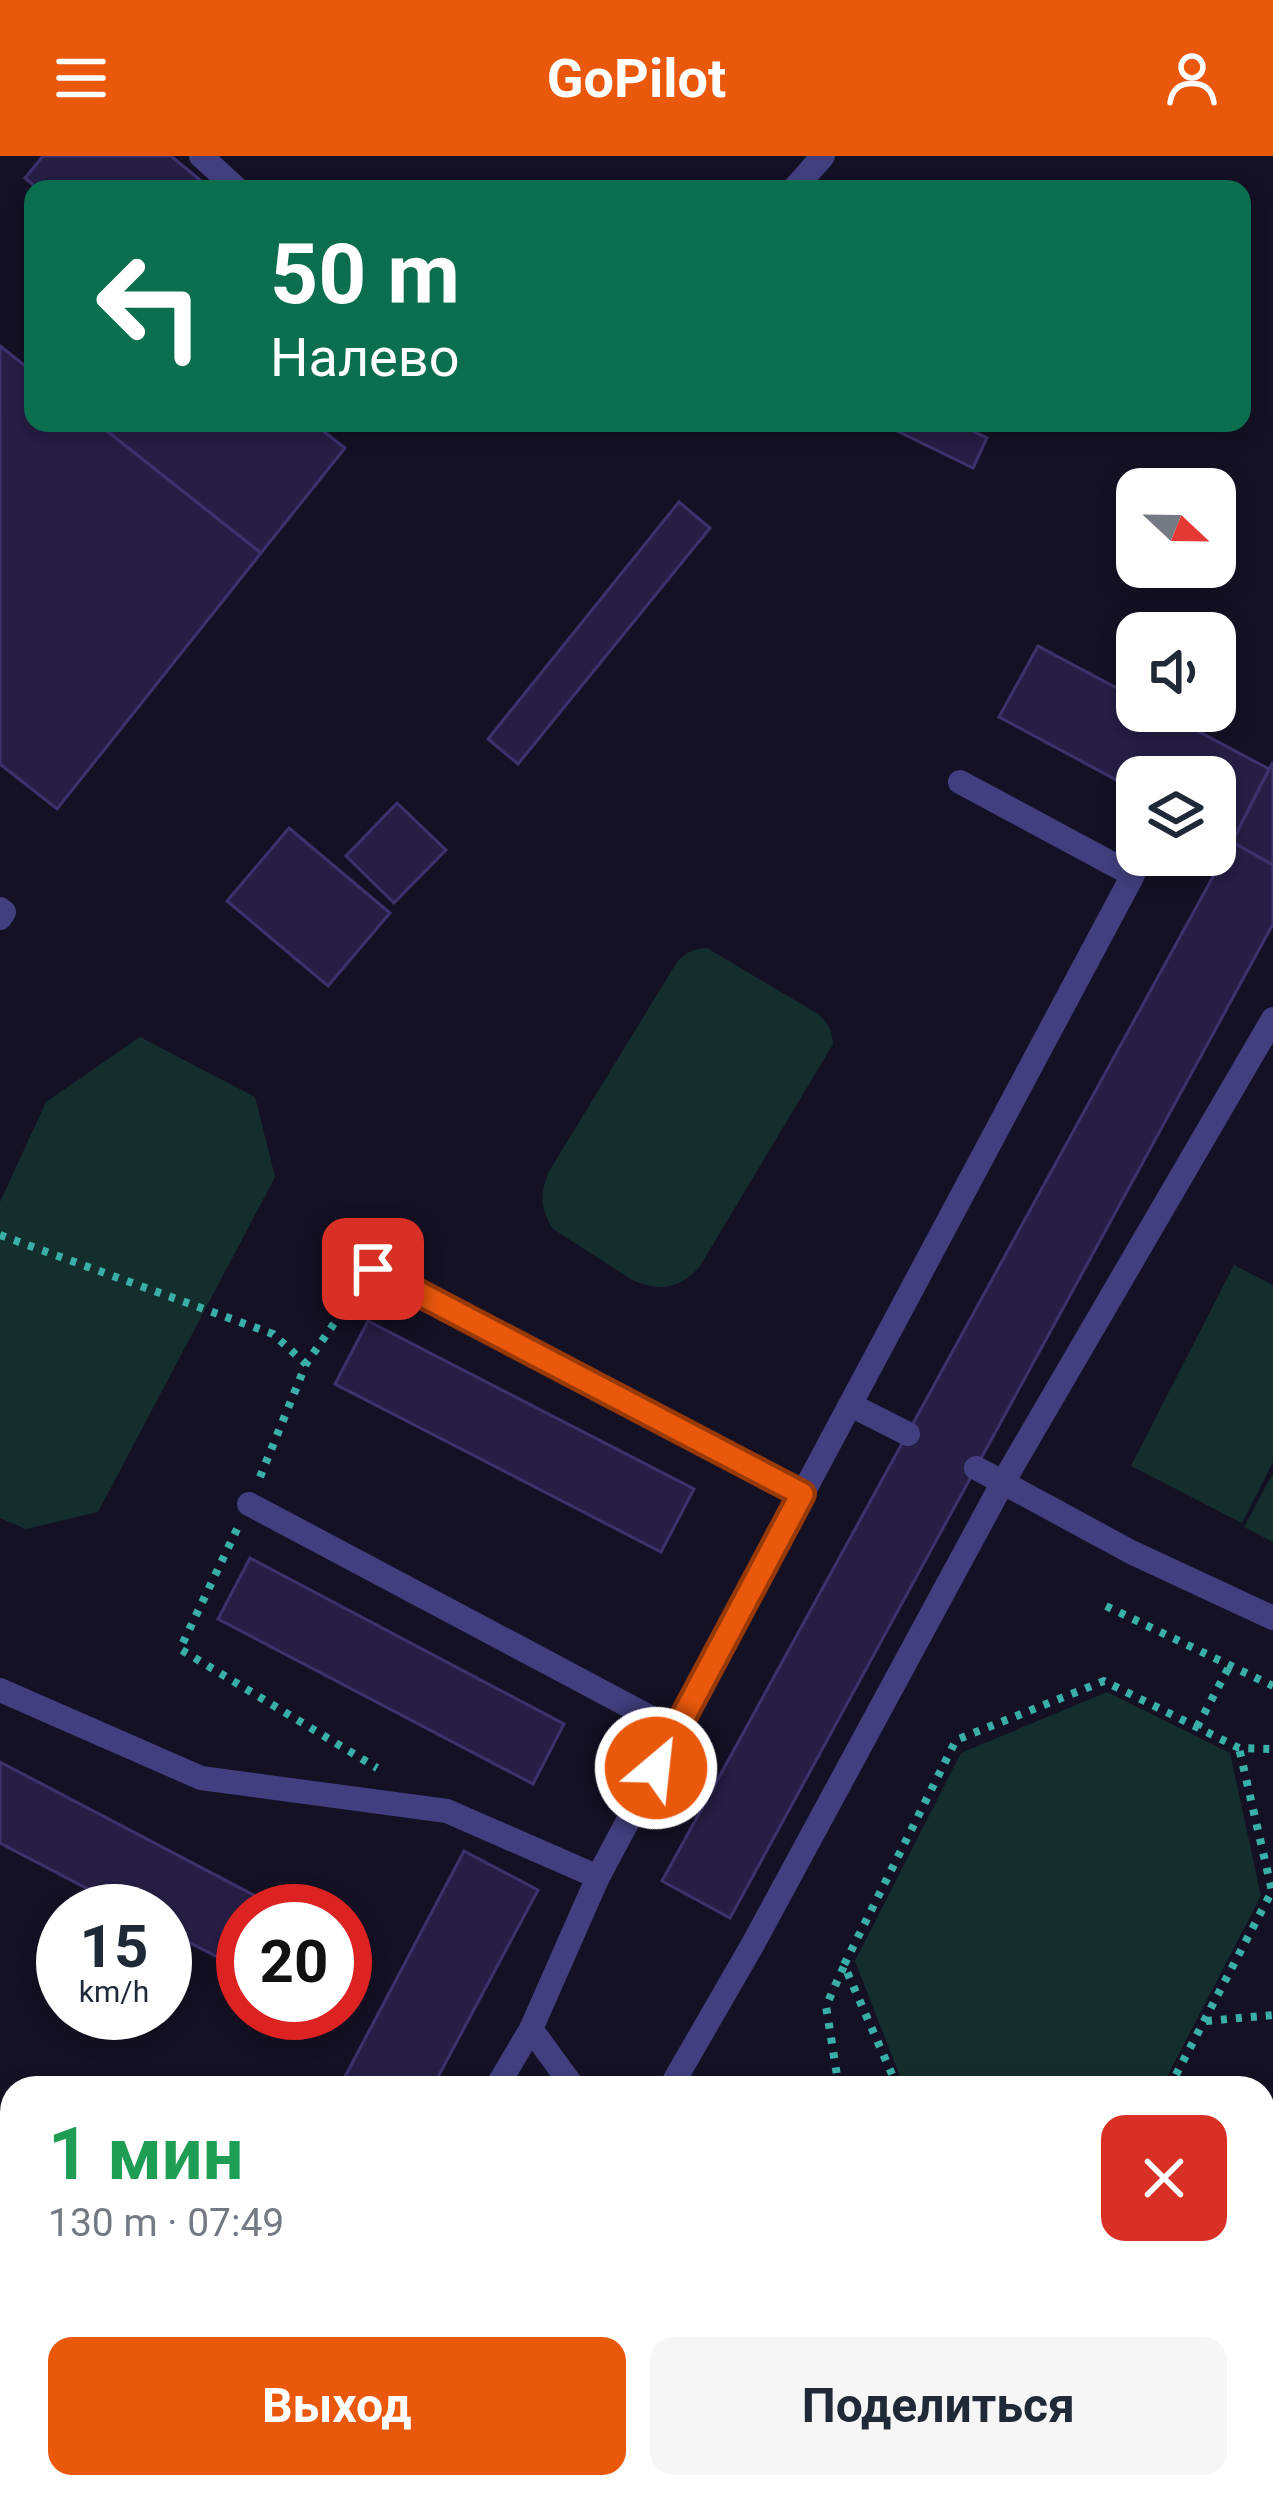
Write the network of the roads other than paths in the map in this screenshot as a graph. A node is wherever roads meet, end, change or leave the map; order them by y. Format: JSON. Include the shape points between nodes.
{"nodes":[{"id":1,"x":201,"y":156,"type":"edge"},
{"id":2,"x":823,"y":156,"type":"edge"},
{"id":3,"x":227,"y":180,"type":"edge"},
{"id":4,"x":802,"y":180,"type":"edge"},
{"id":5,"x":960,"y":782,"type":"dead end"},
{"id":6,"x":1273,"y":1018,"type":"edge"},
{"id":7,"x":373,"y":1269,"type":"road end"},
{"id":8,"x":851,"y":1405,"type":"junction"},
{"id":9,"x":908,"y":1434,"type":"dead end"},
{"id":10,"x":976,"y":1468,"type":"dead end"},
{"id":11,"x":1002,"y":1484,"type":"junction"},
{"id":12,"x":802,"y":1494,"type":"junction"},
{"id":13,"x":249,"y":1504,"type":"road end"},
{"id":14,"x":1273,"y":1618,"type":"edge"},
{"id":15,"x":0,"y":1690,"type":"edge"},
{"id":16,"x":676,"y":1731,"type":"junction"},
{"id":17,"x":598,"y":1877,"type":"junction"},
{"id":18,"x":531,"y":2029,"type":"junction"},
{"id":19,"x":503,"y":2076,"type":"edge"},
{"id":20,"x":565,"y":2076,"type":"edge"},
{"id":21,"x":677,"y":2076,"type":"edge"}],
"edges":[{"from":1,"to":3,"type":"lane"},
{"from":2,"to":4,"type":"lane"},
{"from":5,"to":8,"type":"lane","via":[[1133,874]]},
{"from":6,"to":11,"type":"lane"},
{"from":7,"to":12,"type":"lane"},
{"from":8,"to":9,"type":"lane"},
{"from":8,"to":12,"type":"lane"},
{"from":10,"to":11,"type":"lane"},
{"from":11,"to":14,"type":"lane"},
{"from":11,"to":21,"type":"lane"},
{"from":12,"to":16,"type":"lane"},
{"from":13,"to":16,"type":"lane"},
{"from":15,"to":17,"type":"lane","via":[[202,1778],[447,1810]]},
{"from":16,"to":17,"type":"lane"},
{"from":17,"to":18,"type":"lane"},
{"from":18,"to":19,"type":"lane"},
{"from":18,"to":20,"type":"lane"}]}
